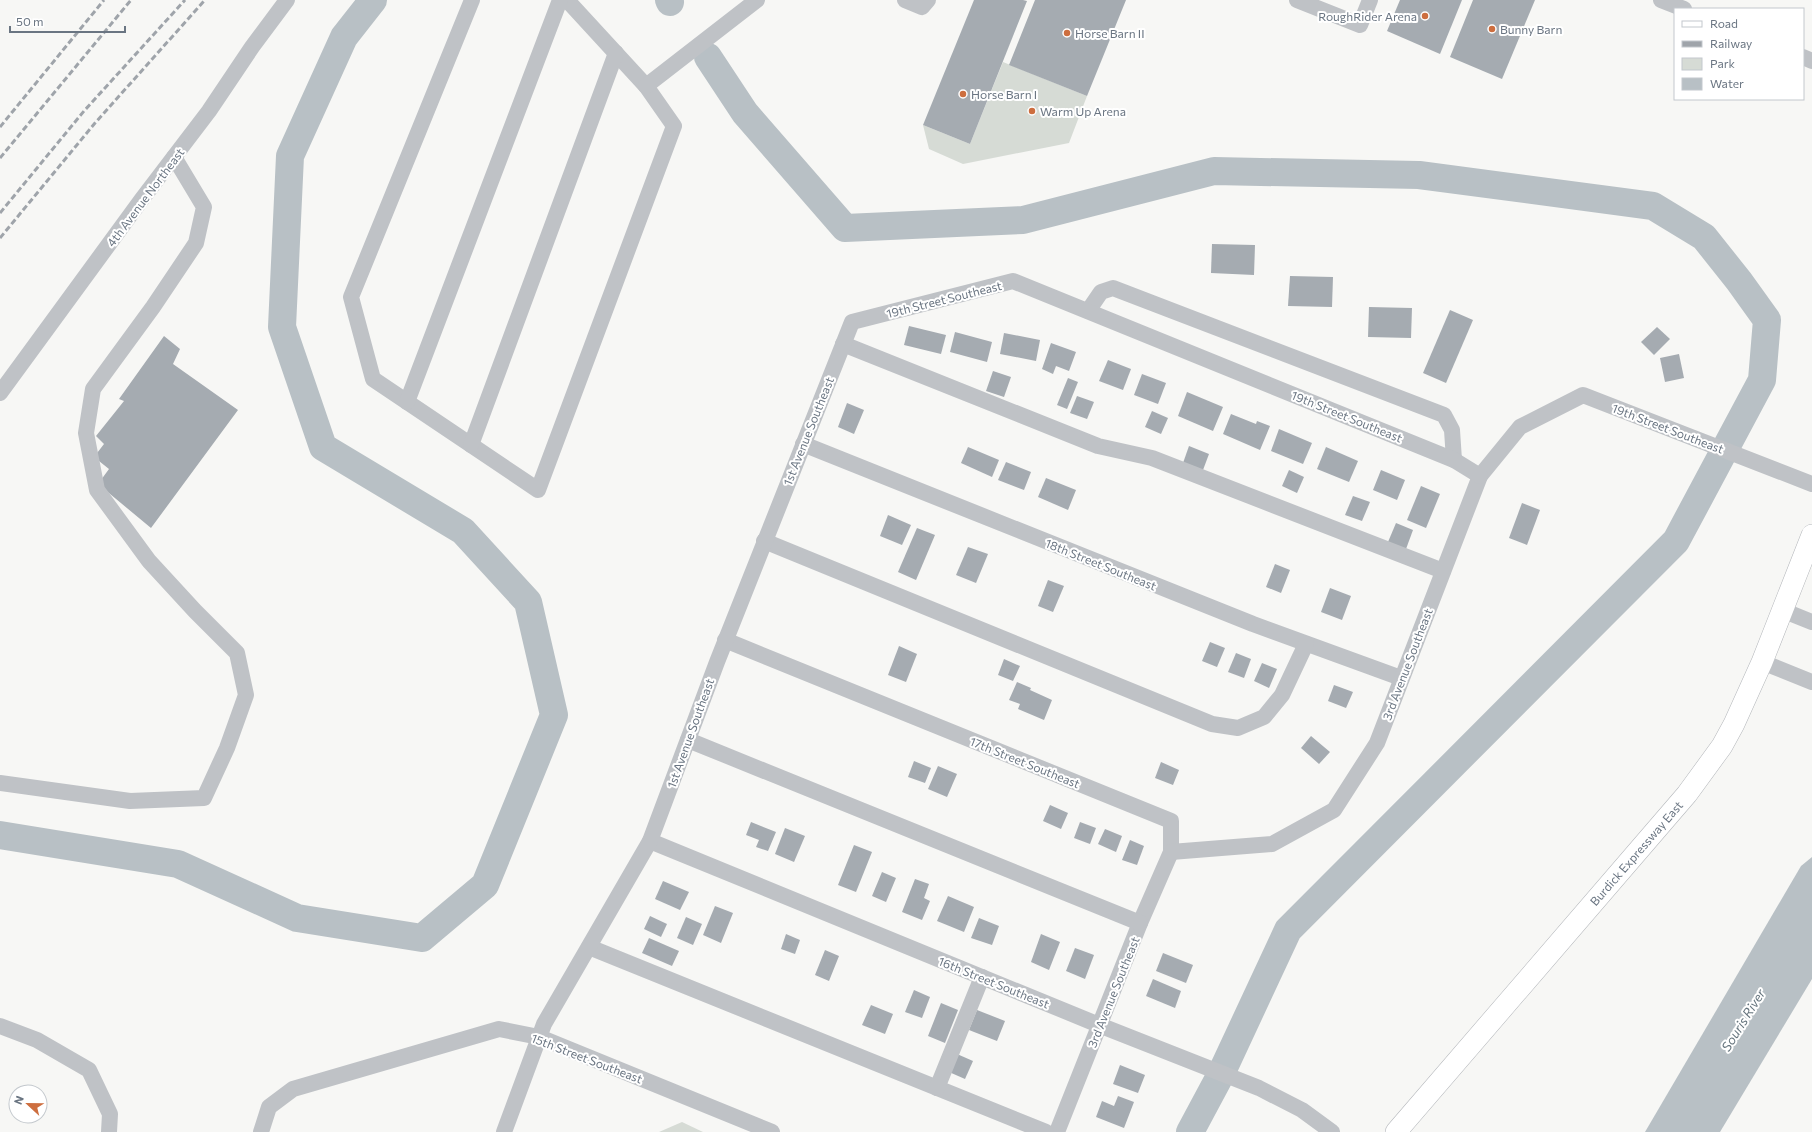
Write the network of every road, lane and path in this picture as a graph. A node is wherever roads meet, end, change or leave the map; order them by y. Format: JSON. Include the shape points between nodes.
{"nodes":[{"id":1,"x":287,"y":0,"type":"edge"},
{"id":2,"x":472,"y":0,"type":"edge"},
{"id":3,"x":560,"y":0,"type":"edge"},
{"id":4,"x":567,"y":0,"type":"edge"},
{"id":5,"x":757,"y":0,"type":"edge"},
{"id":6,"x":905,"y":0,"type":"edge"},
{"id":7,"x":928,"y":0,"type":"edge"},
{"id":8,"x":1297,"y":0,"type":"edge"},
{"id":9,"x":1370,"y":0,"type":"edge"},
{"id":10,"x":1661,"y":0,"type":"edge"},
{"id":11,"x":1681,"y":8,"type":"edge"},
{"id":12,"x":616,"y":53,"type":"junction"},
{"id":13,"x":646,"y":86,"type":"junction"},
{"id":14,"x":174,"y":157,"type":"junction"},
{"id":15,"x":1088,"y":311,"type":"junction"},
{"id":16,"x":852,"y":322,"type":"joint"},
{"id":17,"x":843,"y":344,"type":"junction"},
{"id":18,"x":0,"y":393,"type":"edge"},
{"id":19,"x":407,"y":402,"type":"junction"},
{"id":20,"x":803,"y":444,"type":"junction"},
{"id":21,"x":471,"y":445,"type":"junction"},
{"id":22,"x":1454,"y":460,"type":"junction"},
{"id":23,"x":1480,"y":476,"type":"junction"},
{"id":24,"x":1812,"y":484,"type":"edge"},
{"id":25,"x":1812,"y":535,"type":"edge"},
{"id":26,"x":764,"y":541,"type":"junction"},
{"id":27,"x":1807,"y":565,"type":"edge"},
{"id":28,"x":1443,"y":571,"type":"junction"},
{"id":29,"x":1782,"y":610,"type":"junction"},
{"id":30,"x":1812,"y":622,"type":"edge"},
{"id":31,"x":725,"y":640,"type":"junction"},
{"id":32,"x":1306,"y":644,"type":"junction"},
{"id":33,"x":1762,"y":662,"type":"junction"},
{"id":34,"x":1401,"y":678,"type":"junction"},
{"id":35,"x":1812,"y":682,"type":"edge"},
{"id":36,"x":688,"y":740,"type":"junction"},
{"id":37,"x":0,"y":783,"type":"edge"},
{"id":38,"x":650,"y":841,"type":"junction"},
{"id":39,"x":1171,"y":852,"type":"junction"},
{"id":40,"x":1140,"y":923,"type":"junction"},
{"id":41,"x":589,"y":947,"type":"junction"},
{"id":42,"x":982,"y":977,"type":"junction"},
{"id":43,"x":1099,"y":1025,"type":"junction"},
{"id":44,"x":0,"y":1026,"type":"edge"},
{"id":45,"x":539,"y":1037,"type":"junction"},
{"id":46,"x":937,"y":1088,"type":"junction"},
{"id":47,"x":109,"y":1132,"type":"edge"},
{"id":48,"x":261,"y":1132,"type":"edge"},
{"id":49,"x":504,"y":1132,"type":"edge"},
{"id":50,"x":772,"y":1132,"type":"edge"},
{"id":51,"x":1046,"y":1132,"type":"edge"},
{"id":52,"x":1057,"y":1132,"type":"edge"},
{"id":53,"x":1332,"y":1132,"type":"edge"},
{"id":54,"x":1396,"y":1132,"type":"edge"}],
"edges":[{"from":1,"to":14,"type":"street","name":"4th Avenue Northeast"},
{"from":2,"to":19,"type":"street","via":[[351,297],[373,379]]},
{"from":3,"to":19,"type":"street"},
{"from":4,"to":12,"type":"street"},
{"from":5,"to":13,"type":"street"},
{"from":6,"to":7,"type":"street","via":[[922,7]]},
{"from":8,"to":9,"type":"street","via":[[1360,25]]},
{"from":10,"to":11,"type":"street"},
{"from":12,"to":13,"type":"street"},
{"from":12,"to":21,"type":"street"},
{"from":13,"to":21,"type":"street","via":[[674,126],[538,490]]},
{"from":14,"to":18,"type":"street","name":"4th Avenue Northeast"},
{"from":14,"to":37,"type":"street","via":[[204,207],[196,243],[153,307],[93,388],[86,433],[96,490],[149,561],[237,654],[246,695],[227,748],[204,798],[130,801]]},
{"from":15,"to":16,"type":"street","name":"19th Street Southeast","via":[[1014,281]]},
{"from":15,"to":22,"type":"street","name":"19th Street Southeast"},
{"from":15,"to":22,"type":"street","via":[[1101,292],[1113,288],[1444,415],[1452,430]]},
{"from":16,"to":17,"type":"street","name":"1st Avenue Southeast"},
{"from":17,"to":20,"type":"street","name":"1st Avenue Southeast"},
{"from":17,"to":28,"type":"street","via":[[1098,446],[1152,458]]},
{"from":19,"to":21,"type":"street"},
{"from":20,"to":26,"type":"street","name":"1st Avenue Southeast"},
{"from":20,"to":32,"type":"street","name":"18th Street Southeast","via":[[1245,622]]},
{"from":22,"to":23,"type":"street","name":"19th Street Southeast"},
{"from":23,"to":24,"type":"street","name":"19th Street Southeast","via":[[1520,427],[1583,395]]},
{"from":23,"to":28,"type":"street","name":"3rd Avenue Southeast"},
{"from":25,"to":27,"type":"main road","name":"Burdick Expressway East"},
{"from":26,"to":31,"type":"street","name":"1st Avenue Southeast"},
{"from":26,"to":32,"type":"street","via":[[1212,724],[1238,728],[1264,717],[1282,695]]},
{"from":27,"to":29,"type":"main road","name":"Burdick Expressway East"},
{"from":28,"to":34,"type":"street","name":"3rd Avenue Southeast"},
{"from":29,"to":30,"type":"street"},
{"from":29,"to":33,"type":"main road","name":"Burdick Expressway East"},
{"from":31,"to":36,"type":"street","name":"1st Avenue Southeast"},
{"from":31,"to":39,"type":"street","name":"17th Street Southeast","via":[[1170,822]]},
{"from":32,"to":34,"type":"street","name":"18th Street Southeast"},
{"from":33,"to":35,"type":"street"},
{"from":33,"to":54,"type":"main road","name":"Burdick Expressway East","via":[[1722,746],[1687,794]]},
{"from":34,"to":39,"type":"street","name":"3rd Avenue Southeast","via":[[1377,743],[1334,810],[1272,844]]},
{"from":36,"to":38,"type":"street","name":"1st Avenue Southeast"},
{"from":36,"to":40,"type":"street"},
{"from":38,"to":41,"type":"street","name":"1st Avenue Southeast"},
{"from":38,"to":42,"type":"street","name":"16th Street Southeast"},
{"from":39,"to":40,"type":"street","name":"3rd Avenue Southeast"},
{"from":40,"to":43,"type":"street","name":"3rd Avenue Southeast"},
{"from":41,"to":45,"type":"street","name":"1st Avenue Southeast"},
{"from":41,"to":46,"type":"street"},
{"from":42,"to":43,"type":"street","name":"16th Street Southeast"},
{"from":42,"to":46,"type":"street"},
{"from":43,"to":52,"type":"street","name":"3rd Avenue Southeast"},
{"from":43,"to":53,"type":"street","name":"16th Street Southeast","via":[[1259,1088],[1302,1110]]},
{"from":44,"to":47,"type":"street","via":[[37,1040],[89,1070],[110,1114]]},
{"from":45,"to":48,"type":"street","name":"15th Street Southeast","via":[[499,1029],[293,1089],[269,1106]]},
{"from":45,"to":49,"type":"street","name":"1st Avenue Southeast"},
{"from":45,"to":50,"type":"street","name":"15th Street Southeast"},
{"from":46,"to":51,"type":"street"}]}
